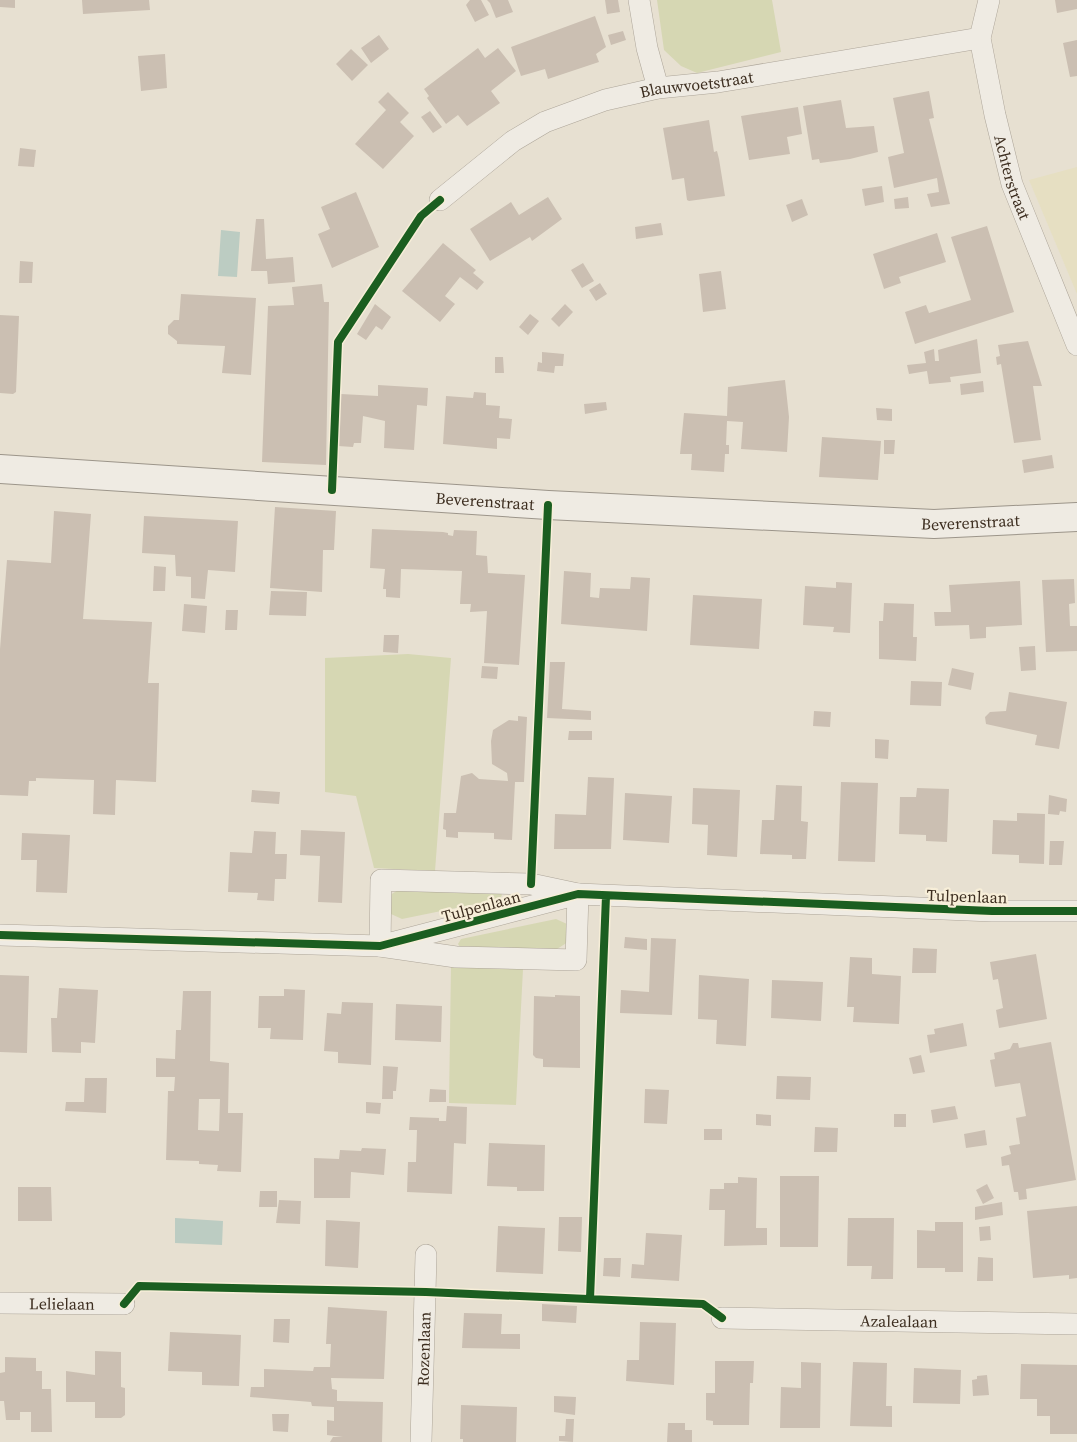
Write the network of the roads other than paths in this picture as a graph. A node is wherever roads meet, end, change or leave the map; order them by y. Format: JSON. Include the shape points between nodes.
{"nodes":[{"id":1,"x":639,"y":0,"type":"edge"},
{"id":2,"x":989,"y":0,"type":"edge"},
{"id":3,"x":980,"y":38,"type":"junction"},
{"id":4,"x":658,"y":88,"type":"junction"},
{"id":5,"x":440,"y":200,"type":"dead end"},
{"id":6,"x":1077,"y":345,"type":"edge"},
{"id":7,"x":0,"y":469,"type":"edge"},
{"id":8,"x":1077,"y":517,"type":"edge"},
{"id":9,"x":578,"y":894,"type":"junction"},
{"id":10,"x":1077,"y":911,"type":"edge"},
{"id":11,"x":0,"y":935,"type":"edge"},
{"id":12,"x":380,"y":946,"type":"junction"},
{"id":13,"x":426,"y":1255,"type":"dead end"},
{"id":14,"x":0,"y":1303,"type":"edge"},
{"id":15,"x":124,"y":1304,"type":"dead end"},
{"id":16,"x":722,"y":1318,"type":"dead end"},
{"id":17,"x":1077,"y":1324,"type":"edge"},
{"id":18,"x":421,"y":1442,"type":"edge"}],
"edges":[{"from":1,"to":4,"type":"street"},
{"from":2,"to":3,"type":"street","name":"Achterstraat"},
{"from":3,"to":4,"type":"street","name":"Blauwvoetstraat","via":[[718,82]]},
{"from":3,"to":6,"type":"street","name":"Achterstraat","via":[[1012,184]]},
{"from":4,"to":5,"type":"street","name":"Blauwvoetstraat","via":[[605,100],[545,122],[513,141]]},
{"from":7,"to":8,"type":"street","name":"Beverenstraat","via":[[548,505],[934,524]]},
{"from":9,"to":10,"type":"street","name":"Tulpenlaan"},
{"from":9,"to":12,"type":"street","name":"Tulpenlaan"},
{"from":9,"to":12,"type":"street","name":"Tulpenlaan","via":[[576,960],[456,957]]},
{"from":9,"to":12,"type":"street","name":"Tulpenlaan","via":[[531,884],[381,880]]},
{"from":11,"to":12,"type":"street","name":"Tulpenlaan"},
{"from":13,"to":18,"type":"street","name":"Rozenlaan"},
{"from":14,"to":15,"type":"street","name":"Lelielaan"},
{"from":16,"to":17,"type":"street","name":"Azalealaan"}]}
